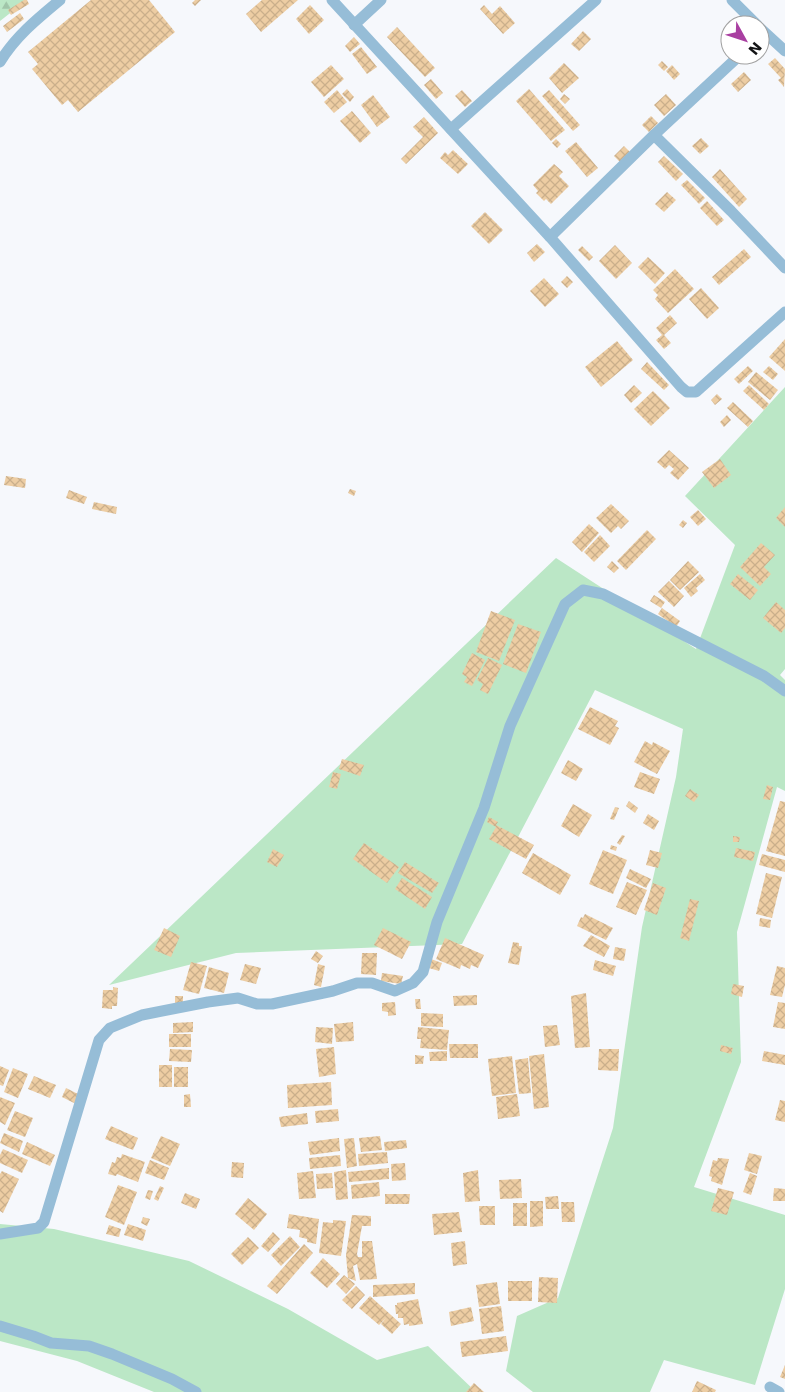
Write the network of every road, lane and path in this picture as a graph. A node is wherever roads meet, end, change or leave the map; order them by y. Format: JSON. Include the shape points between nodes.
{"nodes":[{"id":1,"x":60,"y":0,"type":"edge"},
{"id":2,"x":332,"y":0,"type":"edge"},
{"id":3,"x":381,"y":0,"type":"edge"},
{"id":4,"x":596,"y":0,"type":"edge"},
{"id":5,"x":732,"y":0,"type":"edge"},
{"id":6,"x":746,"y":15,"type":"edge"},
{"id":7,"x":354,"y":25,"type":"junction"},
{"id":8,"x":770,"y":39,"type":"edge"},
{"id":9,"x":785,"y":52,"type":"edge"},
{"id":10,"x":0,"y":62,"type":"edge"},
{"id":11,"x":729,"y":65,"type":"edge"},
{"id":12,"x":451,"y":129,"type":"junction"},
{"id":13,"x":654,"y":135,"type":"junction"},
{"id":14,"x":550,"y":237,"type":"junction"},
{"id":15,"x":785,"y":268,"type":"edge"},
{"id":16,"x":785,"y":312,"type":"edge"},
{"id":17,"x":785,"y":691,"type":"edge"},
{"id":18,"x":0,"y":1234,"type":"edge"},
{"id":19,"x":0,"y":1326,"type":"edge"},
{"id":20,"x":196,"y":1392,"type":"edge"}],
"edges":[{"from":1,"to":10,"type":"street","via":[[10,46]]},
{"from":2,"to":7,"type":"street"},
{"from":3,"to":7,"type":"street"},
{"from":4,"to":12,"type":"street"},
{"from":5,"to":6,"type":"street"},
{"from":7,"to":12,"type":"street"},
{"from":8,"to":9,"type":"street"},
{"from":11,"to":13,"type":"street"},
{"from":12,"to":14,"type":"street"},
{"from":13,"to":14,"type":"street"},
{"from":13,"to":15,"type":"street"},
{"from":14,"to":16,"type":"street","via":[[687,392],[696,392]]},
{"from":17,"to":18,"type":"street","via":[[764,676],[603,594],[582,590],[565,604],[510,726],[484,808],[438,922],[423,972],[413,983],[396,991],[372,982],[272,1004],[257,1004],[238,998],[142,1015],[110,1028],[99,1040],[44,1222],[38,1228]]},
{"from":19,"to":20,"type":"street","via":[[51,1343],[88,1346],[112,1354]]}]}
